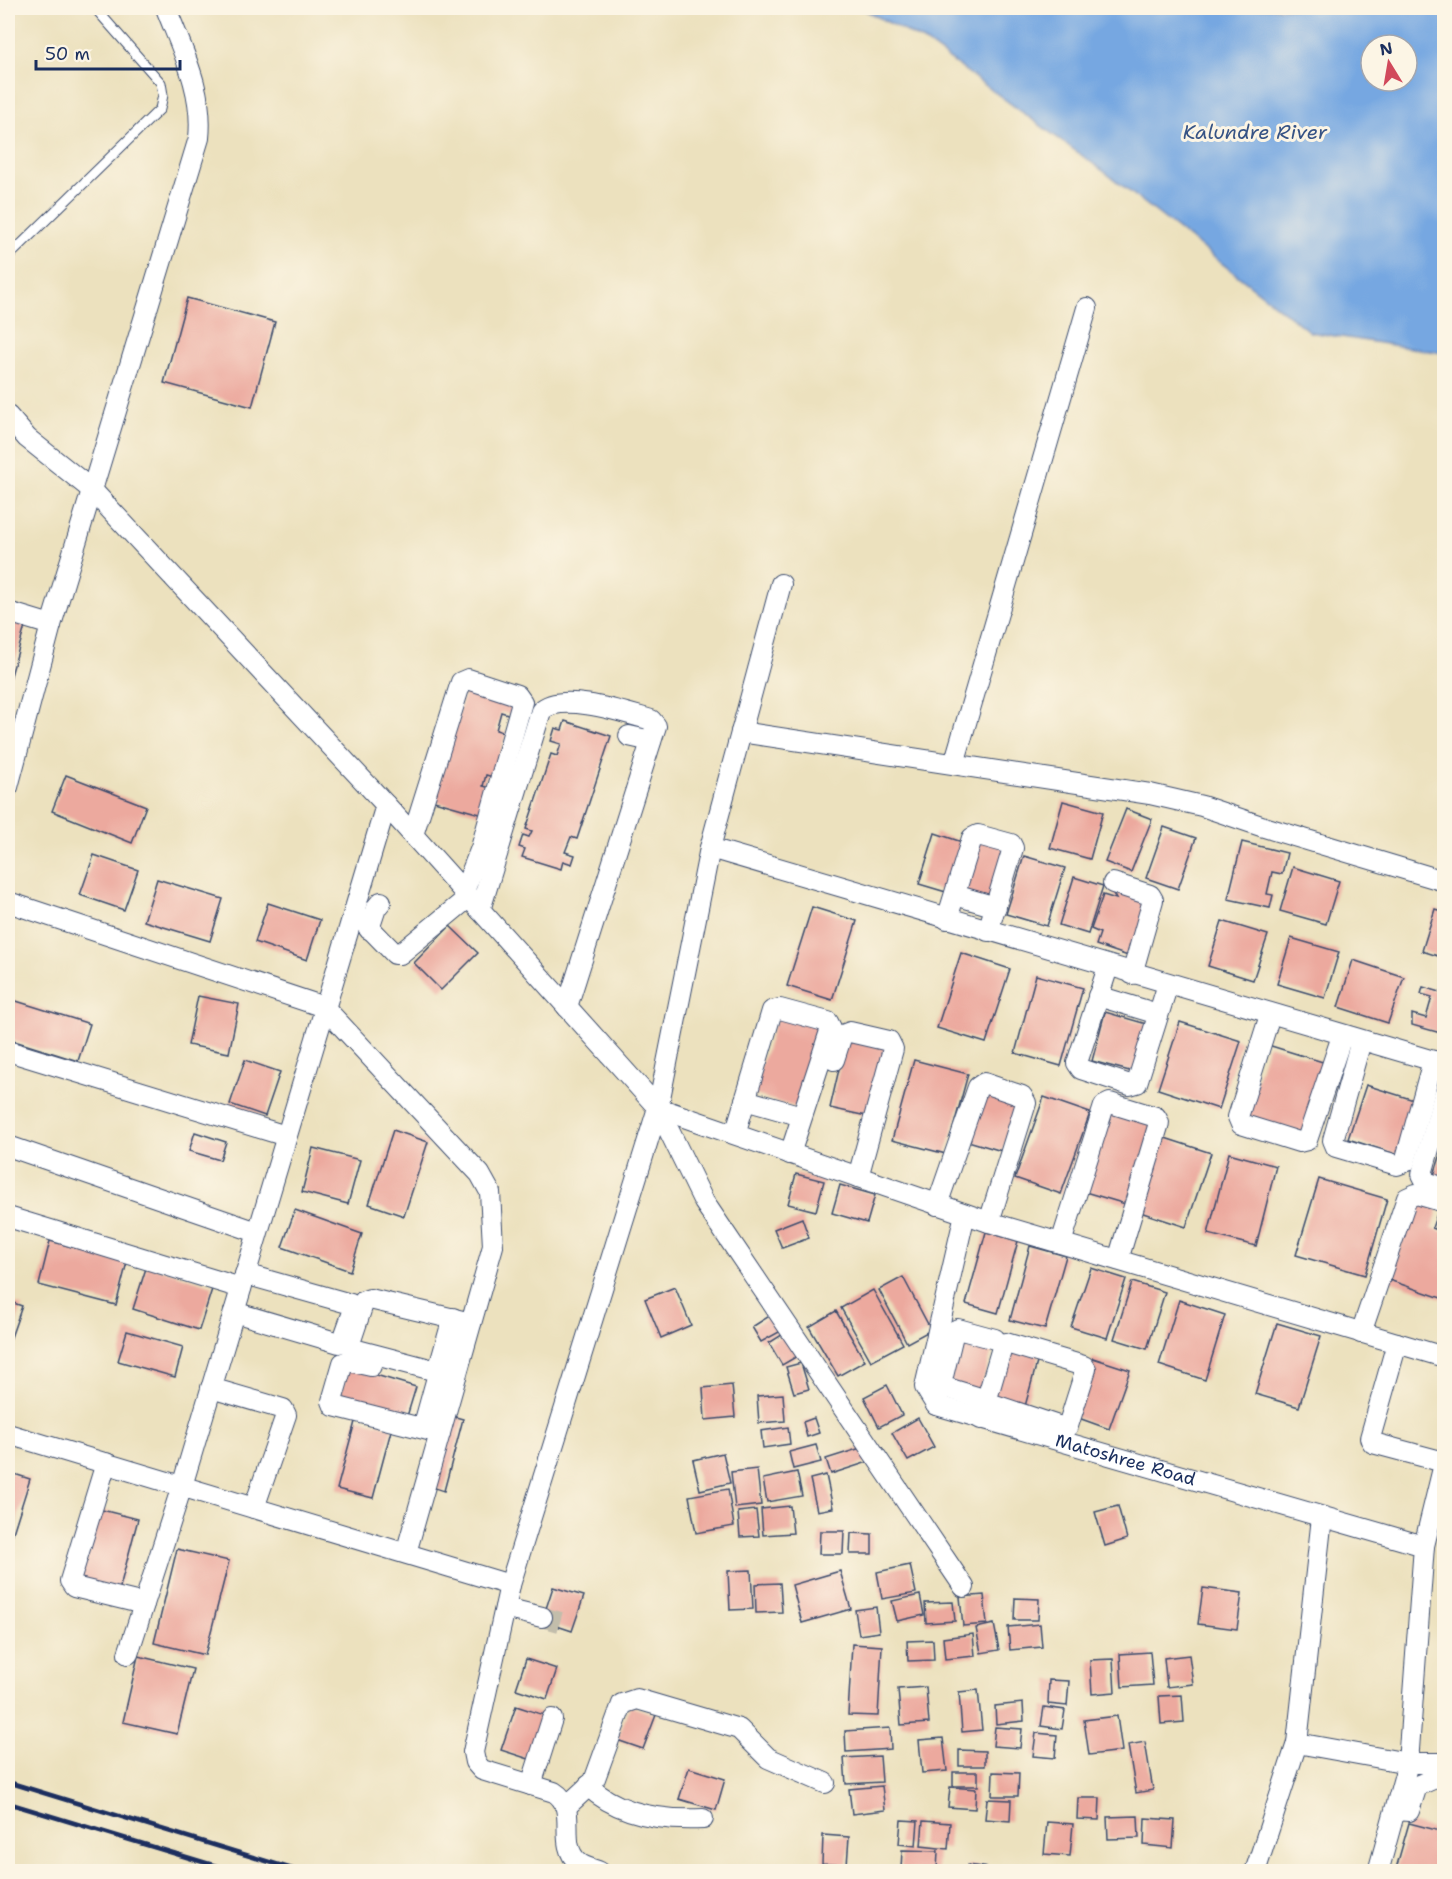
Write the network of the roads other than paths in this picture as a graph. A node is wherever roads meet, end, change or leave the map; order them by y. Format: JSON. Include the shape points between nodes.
{"nodes":[{"id":1,"x":95,"y":8,"type":"edge"},
{"id":2,"x":166,"y":8,"type":"edge"},
{"id":3,"x":8,"y":257,"type":"edge"},
{"id":4,"x":1087,"y":308,"type":"dead end"},
{"id":5,"x":8,"y":416,"type":"edge"},
{"id":6,"x":8,"y":436,"type":"edge"},
{"id":7,"x":27,"y":438,"type":"junction"},
{"id":8,"x":92,"y":490,"type":"junction"},
{"id":9,"x":781,"y":584,"type":"dead end"},
{"id":10,"x":8,"y":612,"type":"edge"},
{"id":11,"x":51,"y":626,"type":"junction"},
{"id":12,"x":17,"y":720,"type":"edge"},
{"id":13,"x":741,"y":732,"type":"junction"},
{"id":14,"x":629,"y":736,"type":"dead end"},
{"id":15,"x":651,"y":741,"type":"junction"},
{"id":16,"x":954,"y":764,"type":"junction"},
{"id":17,"x":8,"y":787,"type":"edge"},
{"id":18,"x":386,"y":805,"type":"junction"},
{"id":19,"x":413,"y":835,"type":"junction"},
{"id":20,"x":710,"y":848,"type":"junction"},
{"id":21,"x":1444,"y":881,"type":"edge"},
{"id":22,"x":1113,"y":883,"type":"dead end"},
{"id":23,"x":955,"y":895,"type":"junction"},
{"id":24,"x":471,"y":900,"type":"junction"},
{"id":25,"x":8,"y":902,"type":"edge"},
{"id":26,"x":381,"y":902,"type":"dead end"},
{"id":27,"x":996,"y":906,"type":"junction"},
{"id":28,"x":354,"y":912,"type":"junction"},
{"id":29,"x":947,"y":919,"type":"junction"},
{"id":30,"x":369,"y":929,"type":"junction"},
{"id":31,"x":988,"y":931,"type":"junction"},
{"id":32,"x":1108,"y":967,"type":"junction"},
{"id":33,"x":1132,"y":974,"type":"junction"},
{"id":34,"x":1168,"y":984,"type":"junction"},
{"id":35,"x":1098,"y":996,"type":"junction"},
{"id":36,"x":324,"y":1007,"type":"junction"},
{"id":37,"x":567,"y":1007,"type":"junction"},
{"id":38,"x":1158,"y":1014,"type":"junction"},
{"id":39,"x":1270,"y":1014,"type":"junction"},
{"id":40,"x":1342,"y":1035,"type":"junction"},
{"id":41,"x":1361,"y":1041,"type":"junction"},
{"id":42,"x":8,"y":1051,"type":"edge"},
{"id":43,"x":1439,"y":1063,"type":"edge"},
{"id":44,"x":1444,"y":1095,"type":"edge"},
{"id":45,"x":745,"y":1100,"type":"junction"},
{"id":46,"x":658,"y":1107,"type":"junction"},
{"id":47,"x":802,"y":1116,"type":"junction"},
{"id":48,"x":735,"y":1134,"type":"junction"},
{"id":49,"x":286,"y":1136,"type":"junction"},
{"id":50,"x":8,"y":1146,"type":"edge"},
{"id":51,"x":796,"y":1156,"type":"junction"},
{"id":52,"x":858,"y":1178,"type":"junction"},
{"id":53,"x":1444,"y":1188,"type":"edge"},
{"id":54,"x":1444,"y":1202,"type":"edge"},
{"id":55,"x":937,"y":1205,"type":"junction"},
{"id":56,"x":965,"y":1214,"type":"junction"},
{"id":57,"x":8,"y":1217,"type":"edge"},
{"id":58,"x":989,"y":1222,"type":"junction"},
{"id":59,"x":257,"y":1232,"type":"junction"},
{"id":60,"x":1061,"y":1243,"type":"junction"},
{"id":61,"x":1118,"y":1260,"type":"junction"},
{"id":62,"x":243,"y":1281,"type":"junction"},
{"id":63,"x":234,"y":1311,"type":"junction"},
{"id":64,"x":462,"y":1321,"type":"junction"},
{"id":65,"x":1361,"y":1332,"type":"junction"},
{"id":66,"x":995,"y":1339,"type":"dead end"},
{"id":67,"x":1396,"y":1343,"type":"junction"},
{"id":68,"x":1444,"y":1357,"type":"edge"},
{"id":69,"x":446,"y":1378,"type":"junction"},
{"id":70,"x":211,"y":1388,"type":"junction"},
{"id":71,"x":938,"y":1396,"type":"junction"},
{"id":72,"x":981,"y":1406,"type":"junction"},
{"id":73,"x":431,"y":1430,"type":"junction"},
{"id":74,"x":8,"y":1434,"type":"edge"},
{"id":75,"x":106,"y":1463,"type":"junction"},
{"id":76,"x":1444,"y":1463,"type":"edge"},
{"id":77,"x":182,"y":1486,"type":"junction"},
{"id":78,"x":254,"y":1508,"type":"junction"},
{"id":79,"x":1322,"y":1517,"type":"junction"},
{"id":80,"x":1424,"y":1546,"type":"junction"},
{"id":81,"x":406,"y":1553,"type":"junction"},
{"id":82,"x":510,"y":1585,"type":"junction"},
{"id":83,"x":963,"y":1587,"type":"dead end"},
{"id":84,"x":144,"y":1604,"type":"junction"},
{"id":85,"x":505,"y":1608,"type":"junction"},
{"id":86,"x":542,"y":1617,"type":"tunnel mouth"},
{"id":87,"x":128,"y":1654,"type":"dead end"},
{"id":88,"x":552,"y":1719,"type":"dead end"},
{"id":89,"x":1297,"y":1743,"type":"junction"},
{"id":90,"x":1408,"y":1763,"type":"junction"},
{"id":91,"x":1444,"y":1763,"type":"edge"},
{"id":92,"x":1444,"y":1774,"type":"edge"},
{"id":93,"x":825,"y":1783,"type":"dead end"},
{"id":94,"x":531,"y":1785,"type":"junction"},
{"id":95,"x":588,"y":1786,"type":"junction"},
{"id":96,"x":567,"y":1806,"type":"junction"},
{"id":97,"x":1396,"y":1810,"type":"junction"},
{"id":98,"x":704,"y":1819,"type":"dead end"},
{"id":99,"x":600,"y":1872,"type":"edge"},
{"id":100,"x":1255,"y":1872,"type":"edge"},
{"id":101,"x":1378,"y":1872,"type":"edge"}],
"edges":[{"from":1,"to":3,"type":"lane","via":[[161,83],[159,109]]},
{"from":2,"to":8,"type":"street","via":[[197,91],[199,138]]},
{"from":4,"to":16,"type":"street"},
{"from":5,"to":7,"type":"street"},
{"from":6,"to":7,"type":"street"},
{"from":7,"to":8,"type":"street"},
{"from":8,"to":11,"type":"street"},
{"from":8,"to":18,"type":"street"},
{"from":9,"to":13,"type":"street"},
{"from":10,"to":11,"type":"street"},
{"from":11,"to":12,"type":"street"},
{"from":12,"to":17,"type":"street"},
{"from":13,"to":16,"type":"street"},
{"from":13,"to":20,"type":"street"},
{"from":14,"to":15,"type":"street"},
{"from":15,"to":24,"type":"street","via":[[656,726],[651,720],[566,701],[548,705],[542,711]]},
{"from":15,"to":37,"type":"street"},
{"from":16,"to":21,"type":"street","via":[[1150,794],[1202,806]]},
{"from":18,"to":19,"type":"street"},
{"from":18,"to":28,"type":"street"},
{"from":19,"to":24,"type":"street"},
{"from":19,"to":24,"type":"street","via":[[461,682],[468,679],[517,695],[522,702],[480,848]]},
{"from":20,"to":29,"type":"street"},
{"from":20,"to":46,"type":"street"},
{"from":22,"to":33,"type":"street","via":[[1150,895],[1153,900]]},
{"from":23,"to":27,"type":"street"},
{"from":23,"to":27,"type":"street","via":[[972,838],[978,835],[1014,848]]},
{"from":23,"to":29,"type":"street"},
{"from":24,"to":30,"type":"street","via":[[400,954],[395,954]]},
{"from":24,"to":37,"type":"street"},
{"from":25,"to":36,"type":"street"},
{"from":26,"to":30,"type":"street"},
{"from":27,"to":31,"type":"street"},
{"from":28,"to":30,"type":"street"},
{"from":28,"to":36,"type":"street"},
{"from":29,"to":31,"type":"street"},
{"from":31,"to":32,"type":"street"},
{"from":32,"to":33,"type":"street"},
{"from":32,"to":35,"type":"street"},
{"from":33,"to":34,"type":"street"},
{"from":34,"to":38,"type":"street"},
{"from":34,"to":39,"type":"street"},
{"from":35,"to":38,"type":"street"},
{"from":35,"to":38,"type":"street","via":[[1077,1063],[1081,1069],[1130,1085],[1137,1083]]},
{"from":36,"to":49,"type":"street"},
{"from":36,"to":64,"type":"street","via":[[480,1174],[490,1192],[493,1246]]},
{"from":37,"to":46,"type":"street"},
{"from":39,"to":40,"type":"street"},
{"from":39,"to":40,"type":"street","via":[[1238,1117],[1241,1124],[1299,1142],[1307,1140]]},
{"from":40,"to":41,"type":"street"},
{"from":41,"to":43,"type":"street"},
{"from":41,"to":43,"type":"street","via":[[1333,1140],[1336,1147],[1397,1165],[1405,1162]]},
{"from":42,"to":49,"type":"street"},
{"from":44,"to":53,"type":"street","via":[[1422,1174],[1426,1182]]},
{"from":45,"to":47,"type":"street"},
{"from":45,"to":47,"type":"street","via":[[772,1011],[780,1009],[828,1022],[831,1028]]},
{"from":45,"to":48,"type":"street"},
{"from":46,"to":48,"type":"street"},
{"from":46,"to":82,"type":"street"},
{"from":46,"to":83,"type":"street","via":[[705,1202]]},
{"from":47,"to":51,"type":"street"},
{"from":48,"to":51,"type":"street"},
{"from":49,"to":59,"type":"street"},
{"from":50,"to":59,"type":"street"},
{"from":51,"to":52,"type":"street"},
{"from":51,"to":52,"type":"street","via":[[842,1035],[850,1032],[889,1041],[894,1049]]},
{"from":52,"to":55,"type":"street"},
{"from":54,"to":65,"type":"street","via":[[1416,1194],[1407,1198]]},
{"from":55,"to":56,"type":"street"},
{"from":55,"to":58,"type":"street","via":[[978,1087],[984,1083],[1022,1096],[1026,1103]]},
{"from":56,"to":58,"type":"street"},
{"from":56,"to":71,"type":"street","via":[[926,1387]]},
{"from":57,"to":62,"type":"street"},
{"from":58,"to":60,"type":"street"},
{"from":59,"to":62,"type":"street"},
{"from":60,"to":61,"type":"street"},
{"from":60,"to":61,"type":"street","via":[[1104,1106],[1110,1103],[1156,1117],[1159,1123]]},
{"from":61,"to":65,"type":"street"},
{"from":62,"to":63,"type":"street"},
{"from":62,"to":63,"type":"street","via":[[351,1304],[354,1309],[339,1343]]},
{"from":63,"to":70,"type":"street"},
{"from":64,"to":69,"type":"street"},
{"from":64,"to":69,"type":"street","via":[[370,1299],[364,1301],[350,1343],[353,1349]]},
{"from":65,"to":67,"type":"street"},
{"from":66,"to":71,"type":"street","via":[[954,1331]]},
{"from":67,"to":68,"type":"street"},
{"from":67,"to":76,"type":"street","via":[[1370,1438],[1373,1443]]},
{"from":69,"to":73,"type":"street"},
{"from":69,"to":73,"type":"street","via":[[348,1361],[343,1363],[332,1401],[334,1406]]},
{"from":70,"to":77,"type":"street"},
{"from":70,"to":78,"type":"street","via":[[283,1409],[286,1415]]},
{"from":71,"to":72,"type":"street","name":"Matoshree Road"},
{"from":72,"to":72,"type":"street","via":[[1003,1344],[1084,1366],[1086,1370],[1068,1426],[1064,1428]]},
{"from":72,"to":79,"type":"street","name":"Matoshree Road"},
{"from":73,"to":81,"type":"street"},
{"from":74,"to":75,"type":"street"},
{"from":75,"to":77,"type":"street"},
{"from":75,"to":84,"type":"street","via":[[70,1581],[74,1587]]},
{"from":76,"to":80,"type":"street"},
{"from":77,"to":78,"type":"street"},
{"from":77,"to":84,"type":"street"},
{"from":78,"to":81,"type":"street"},
{"from":79,"to":80,"type":"street","name":"Matoshree Road"},
{"from":79,"to":89,"type":"street"},
{"from":80,"to":90,"type":"street"},
{"from":81,"to":82,"type":"street"},
{"from":82,"to":85,"type":"street"},
{"from":84,"to":87,"type":"street"},
{"from":85,"to":86,"type":"street"},
{"from":85,"to":94,"type":"street","via":[[473,1752],[482,1770]]},
{"from":88,"to":94,"type":"street"},
{"from":89,"to":90,"type":"street"},
{"from":89,"to":100,"type":"street"},
{"from":90,"to":91,"type":"street"},
{"from":90,"to":97,"type":"street"},
{"from":92,"to":97,"type":"street","via":[[1417,1786],[1409,1811]]},
{"from":93,"to":95,"type":"street","via":[[768,1758],[747,1735],[734,1736],[637,1698],[622,1704],[594,1781]]},
{"from":94,"to":96,"type":"street","via":[[563,1797]]},
{"from":95,"to":96,"type":"street"},
{"from":95,"to":98,"type":"street","via":[[619,1808],[669,1820]]},
{"from":96,"to":99,"type":"street","via":[[573,1855],[578,1862]]},
{"from":97,"to":101,"type":"street"}]}
